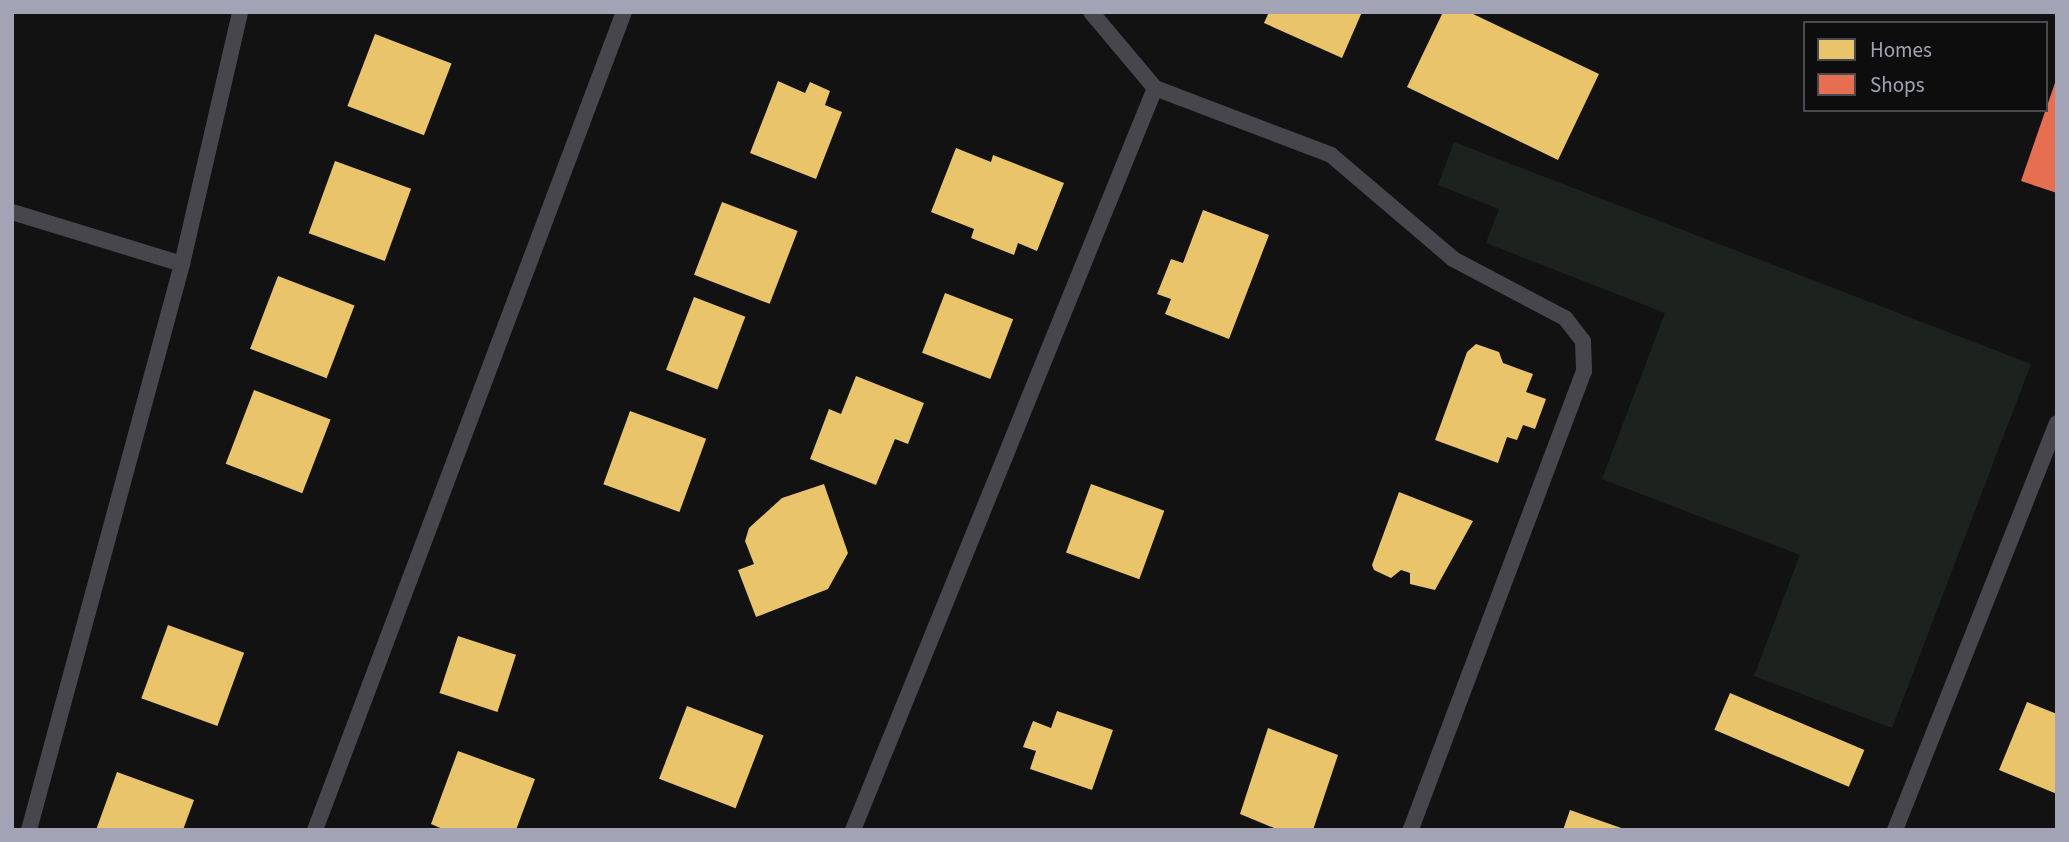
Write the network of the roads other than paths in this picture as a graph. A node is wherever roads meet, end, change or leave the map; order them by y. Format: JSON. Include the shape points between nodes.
{"nodes":[{"id":1,"x":240,"y":12,"type":"edge"},
{"id":2,"x":624,"y":12,"type":"edge"},
{"id":3,"x":1091,"y":12,"type":"edge"},
{"id":4,"x":1155,"y":88,"type":"junction"},
{"id":5,"x":12,"y":212,"type":"edge"},
{"id":6,"x":182,"y":264,"type":"junction"},
{"id":7,"x":2057,"y":423,"type":"edge"},
{"id":8,"x":2052,"y":454,"type":"edge"},
{"id":9,"x":29,"y":830,"type":"edge"},
{"id":10,"x":315,"y":830,"type":"edge"},
{"id":11,"x":853,"y":830,"type":"edge"},
{"id":12,"x":1411,"y":830,"type":"edge"},
{"id":13,"x":1895,"y":830,"type":"edge"}],
"edges":[{"from":1,"to":6,"type":"lane"},
{"from":2,"to":10,"type":"lane"},
{"from":3,"to":4,"type":"lane"},
{"from":4,"to":11,"type":"lane"},
{"from":4,"to":12,"type":"lane","via":[[1331,155],[1453,259],[1565,317],[1583,341],[1584,371]]},
{"from":5,"to":6,"type":"lane"},
{"from":6,"to":9,"type":"lane"},
{"from":7,"to":8,"type":"lane"},
{"from":8,"to":13,"type":"lane"}]}
